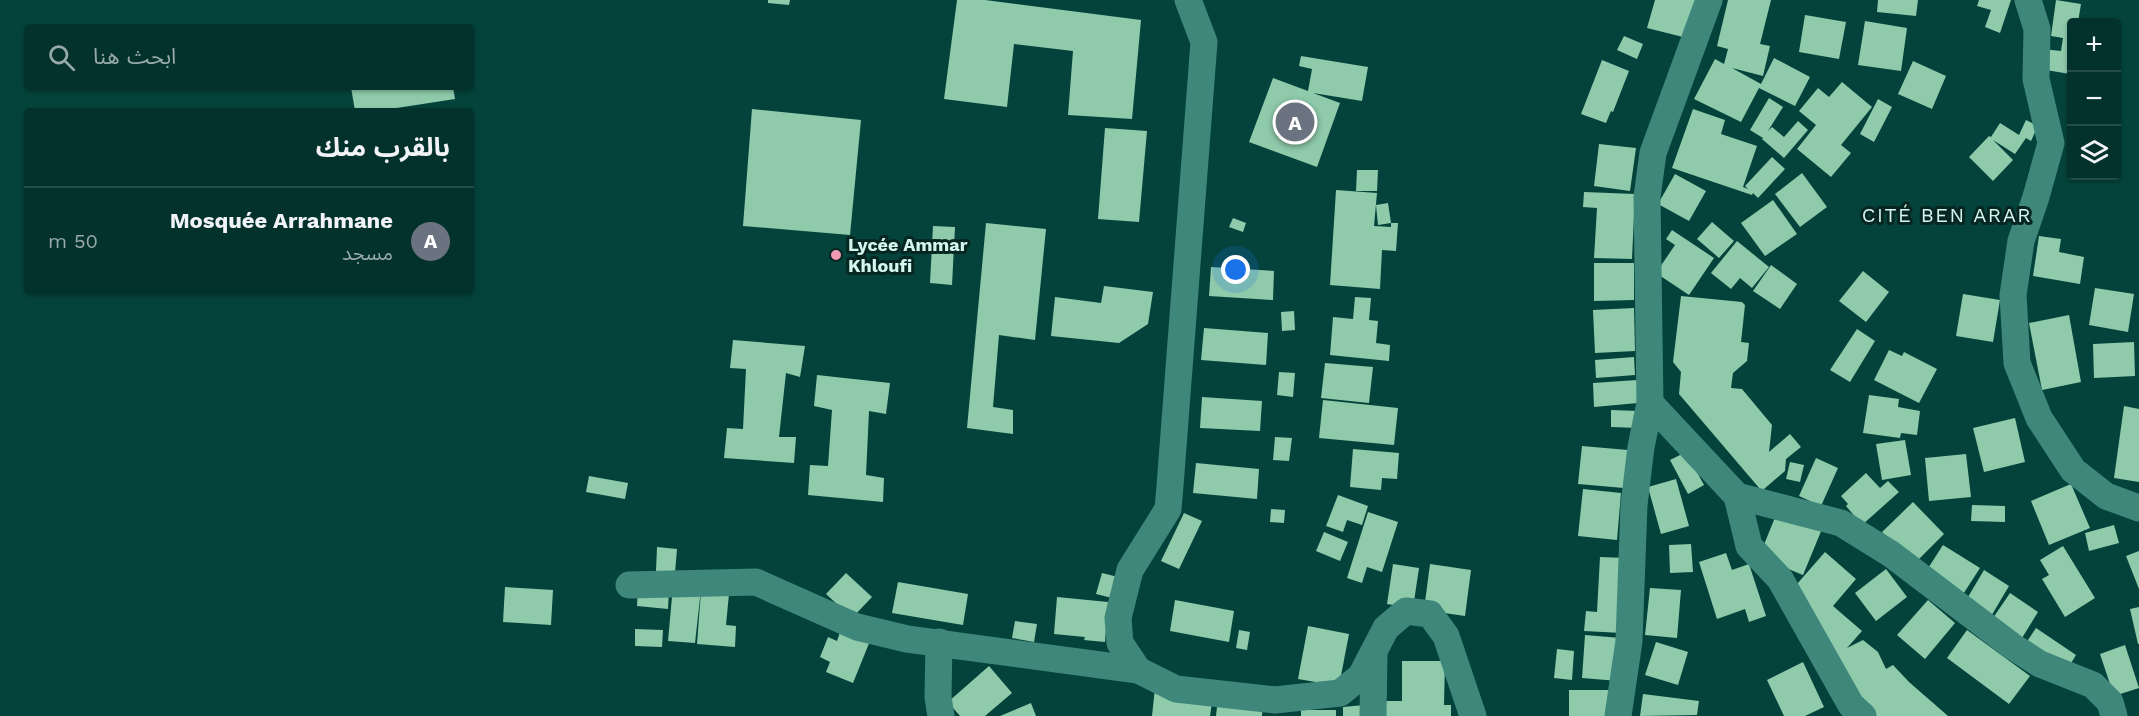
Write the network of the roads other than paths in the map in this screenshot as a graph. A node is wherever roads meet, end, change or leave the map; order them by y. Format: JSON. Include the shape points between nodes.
{"nodes":[{"id":1,"x":1188,"y":0,"type":"edge"},
{"id":2,"x":1709,"y":0,"type":"edge"},
{"id":3,"x":2028,"y":0,"type":"edge"},
{"id":4,"x":1650,"y":404,"type":"junction"},
{"id":5,"x":1737,"y":496,"type":"junction"},
{"id":6,"x":2139,"y":508,"type":"edge"},
{"id":7,"x":628,"y":585,"type":"dead end"},
{"id":8,"x":939,"y":642,"type":"junction"},
{"id":9,"x":1374,"y":651,"type":"junction"},
{"id":10,"x":1138,"y":670,"type":"junction"},
{"id":11,"x":1274,"y":708,"type":"edge"},
{"id":12,"x":941,"y":716,"type":"edge"},
{"id":13,"x":1373,"y":716,"type":"edge"},
{"id":14,"x":1473,"y":716,"type":"edge"},
{"id":15,"x":1618,"y":716,"type":"edge"},
{"id":16,"x":1863,"y":716,"type":"edge"},
{"id":17,"x":2114,"y":716,"type":"edge"}],
"edges":[{"from":1,"to":10,"type":"street","via":[[1204,42],[1168,509],[1130,570],[1118,618],[1120,643]]},
{"from":2,"to":4,"type":"street","via":[[1653,153],[1647,197]]},
{"from":3,"to":6,"type":"street","via":[[2037,29],[2036,79],[2051,143],[2019,252],[2013,295],[2018,363],[2039,418],[2073,470],[2106,496]]},
{"from":4,"to":5,"type":"street"},
{"from":4,"to":15,"type":"street","via":[[1634,505],[1629,642]]},
{"from":5,"to":16,"type":"street","via":[[1749,546],[1780,579],[1851,705]]},
{"from":5,"to":17,"type":"street","via":[[1841,523],[2040,664],[2093,685],[2110,702]]},
{"from":7,"to":8,"type":"street","via":[[756,582],[857,627]]},
{"from":8,"to":10,"type":"street"},
{"from":8,"to":12,"type":"street"},
{"from":9,"to":11,"type":"street","via":[[1361,676],[1340,693]]},
{"from":9,"to":13,"type":"street"},
{"from":9,"to":14,"type":"street","via":[[1386,628],[1406,611],[1430,614],[1446,636]]},
{"from":10,"to":11,"type":"street","via":[[1176,689]]}]}
